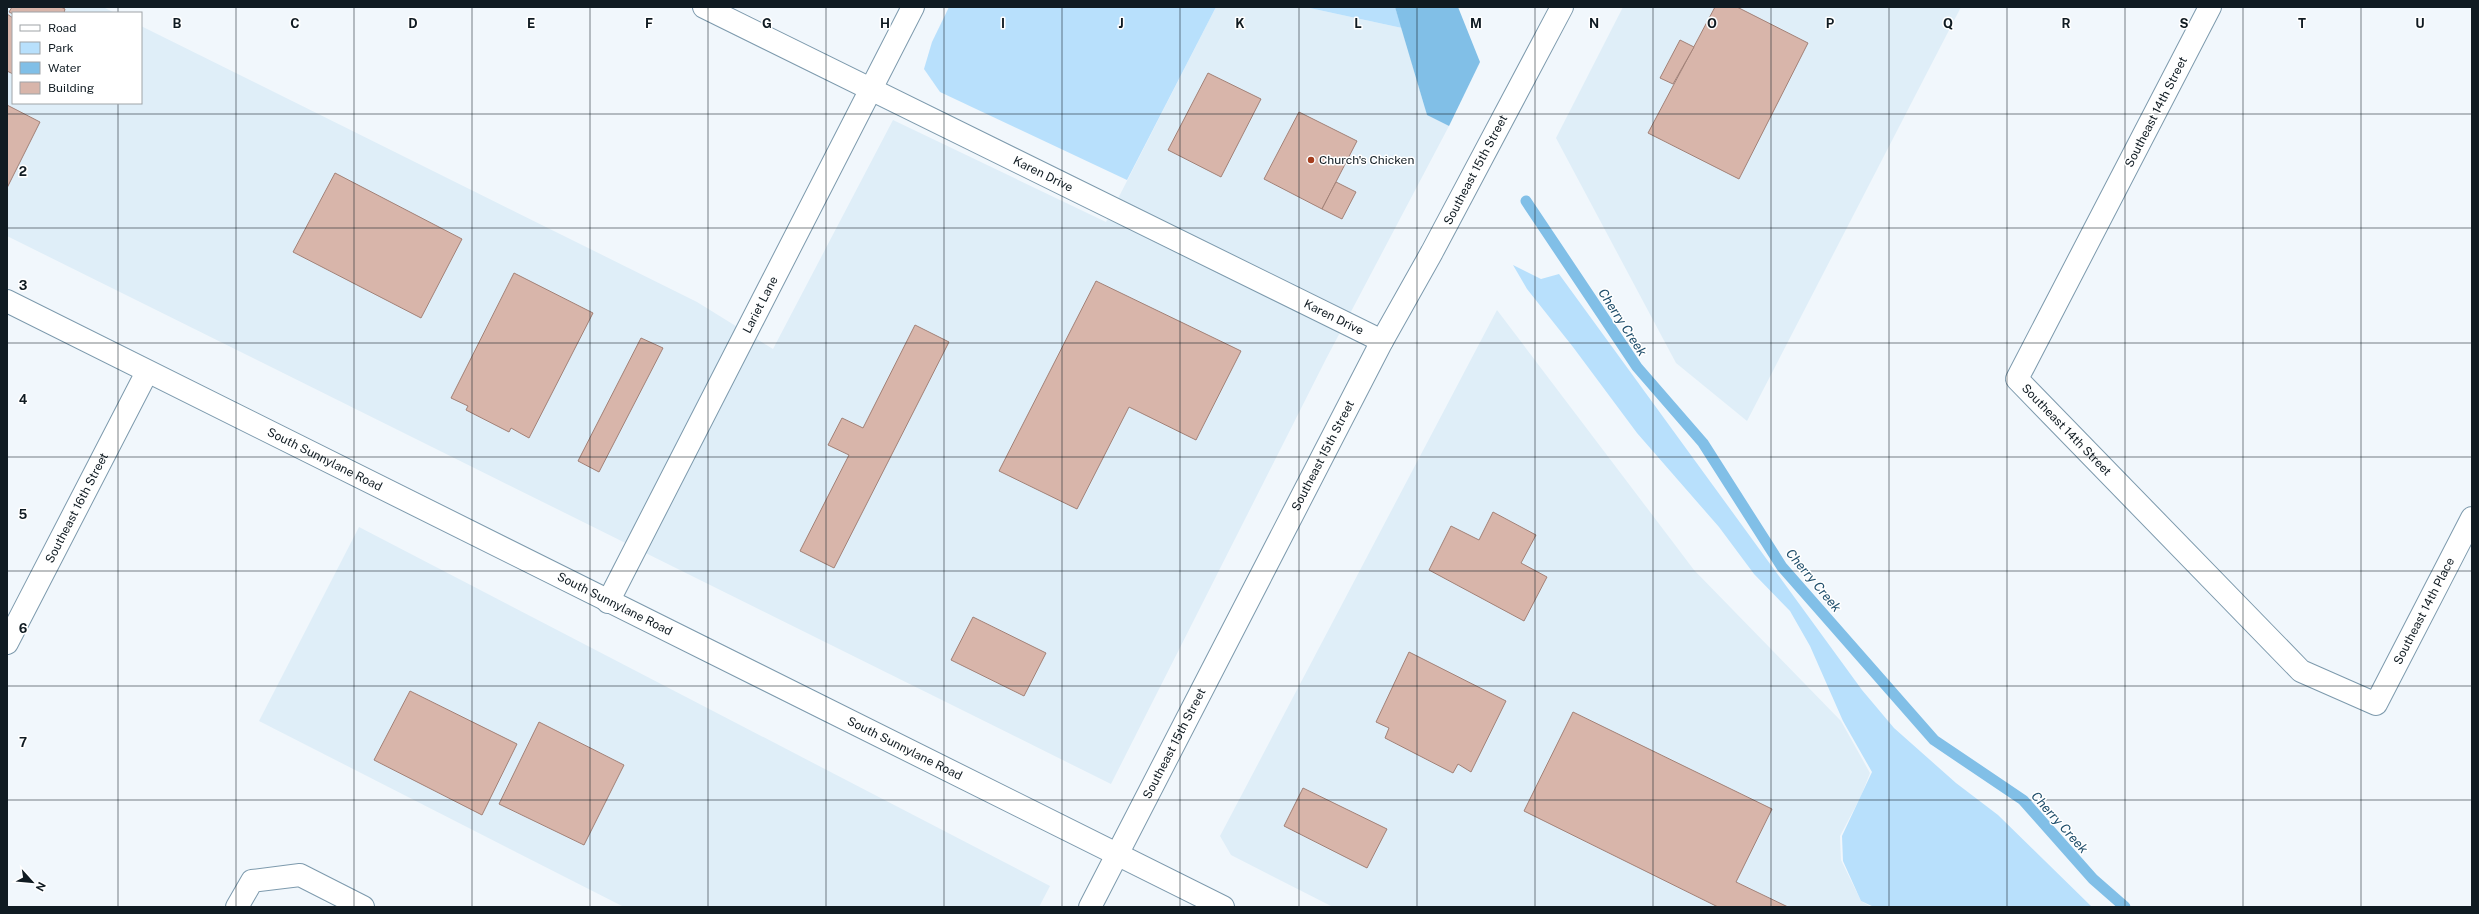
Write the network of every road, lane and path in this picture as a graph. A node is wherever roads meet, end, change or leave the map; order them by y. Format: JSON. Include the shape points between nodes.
{"nodes":[{"id":1,"x":704,"y":7,"type":"edge"},
{"id":2,"x":913,"y":7,"type":"edge"},
{"id":3,"x":1562,"y":7,"type":"edge"},
{"id":4,"x":2210,"y":7,"type":"edge"},
{"id":5,"x":870,"y":88,"type":"junction"},
{"id":6,"x":7,"y":301,"type":"edge"},
{"id":7,"x":1382,"y":341,"type":"junction"},
{"id":8,"x":147,"y":372,"type":"junction"},
{"id":9,"x":2472,"y":518,"type":"edge"},
{"id":10,"x":608,"y":602,"type":"junction"},
{"id":11,"x":7,"y":643,"type":"edge"},
{"id":12,"x":2376,"y":704,"type":"joint"},
{"id":13,"x":1118,"y":853,"type":"junction"},
{"id":14,"x":237,"y":907,"type":"edge"},
{"id":15,"x":362,"y":907,"type":"edge"},
{"id":16,"x":1090,"y":907,"type":"edge"},
{"id":17,"x":1223,"y":907,"type":"edge"}],
"edges":[{"from":1,"to":5,"type":"street","name":"Karen Drive"},
{"from":2,"to":5,"type":"street","name":"Lariet Lane"},
{"from":3,"to":7,"type":"street","name":"Southeast 15th Street"},
{"from":4,"to":12,"type":"street","name":"Southeast 14th Street","via":[[2017,379],[2301,671]]},
{"from":5,"to":7,"type":"street","name":"Karen Drive"},
{"from":5,"to":10,"type":"street","name":"Lariet Lane"},
{"from":6,"to":8,"type":"street","name":"South Sunnylane Road"},
{"from":7,"to":13,"type":"street","name":"Southeast 15th Street"},
{"from":8,"to":10,"type":"street","name":"South Sunnylane Road"},
{"from":8,"to":11,"type":"street","name":"Southeast 16th Street"},
{"from":9,"to":12,"type":"street","name":"Southeast 14th Place"},
{"from":10,"to":13,"type":"street","name":"South Sunnylane Road"},
{"from":13,"to":16,"type":"street","name":"Southeast 15th Street"},
{"from":13,"to":17,"type":"street","name":"South Sunnylane Road"},
{"from":14,"to":15,"type":"street","via":[[252,881],[300,875]]}]}
